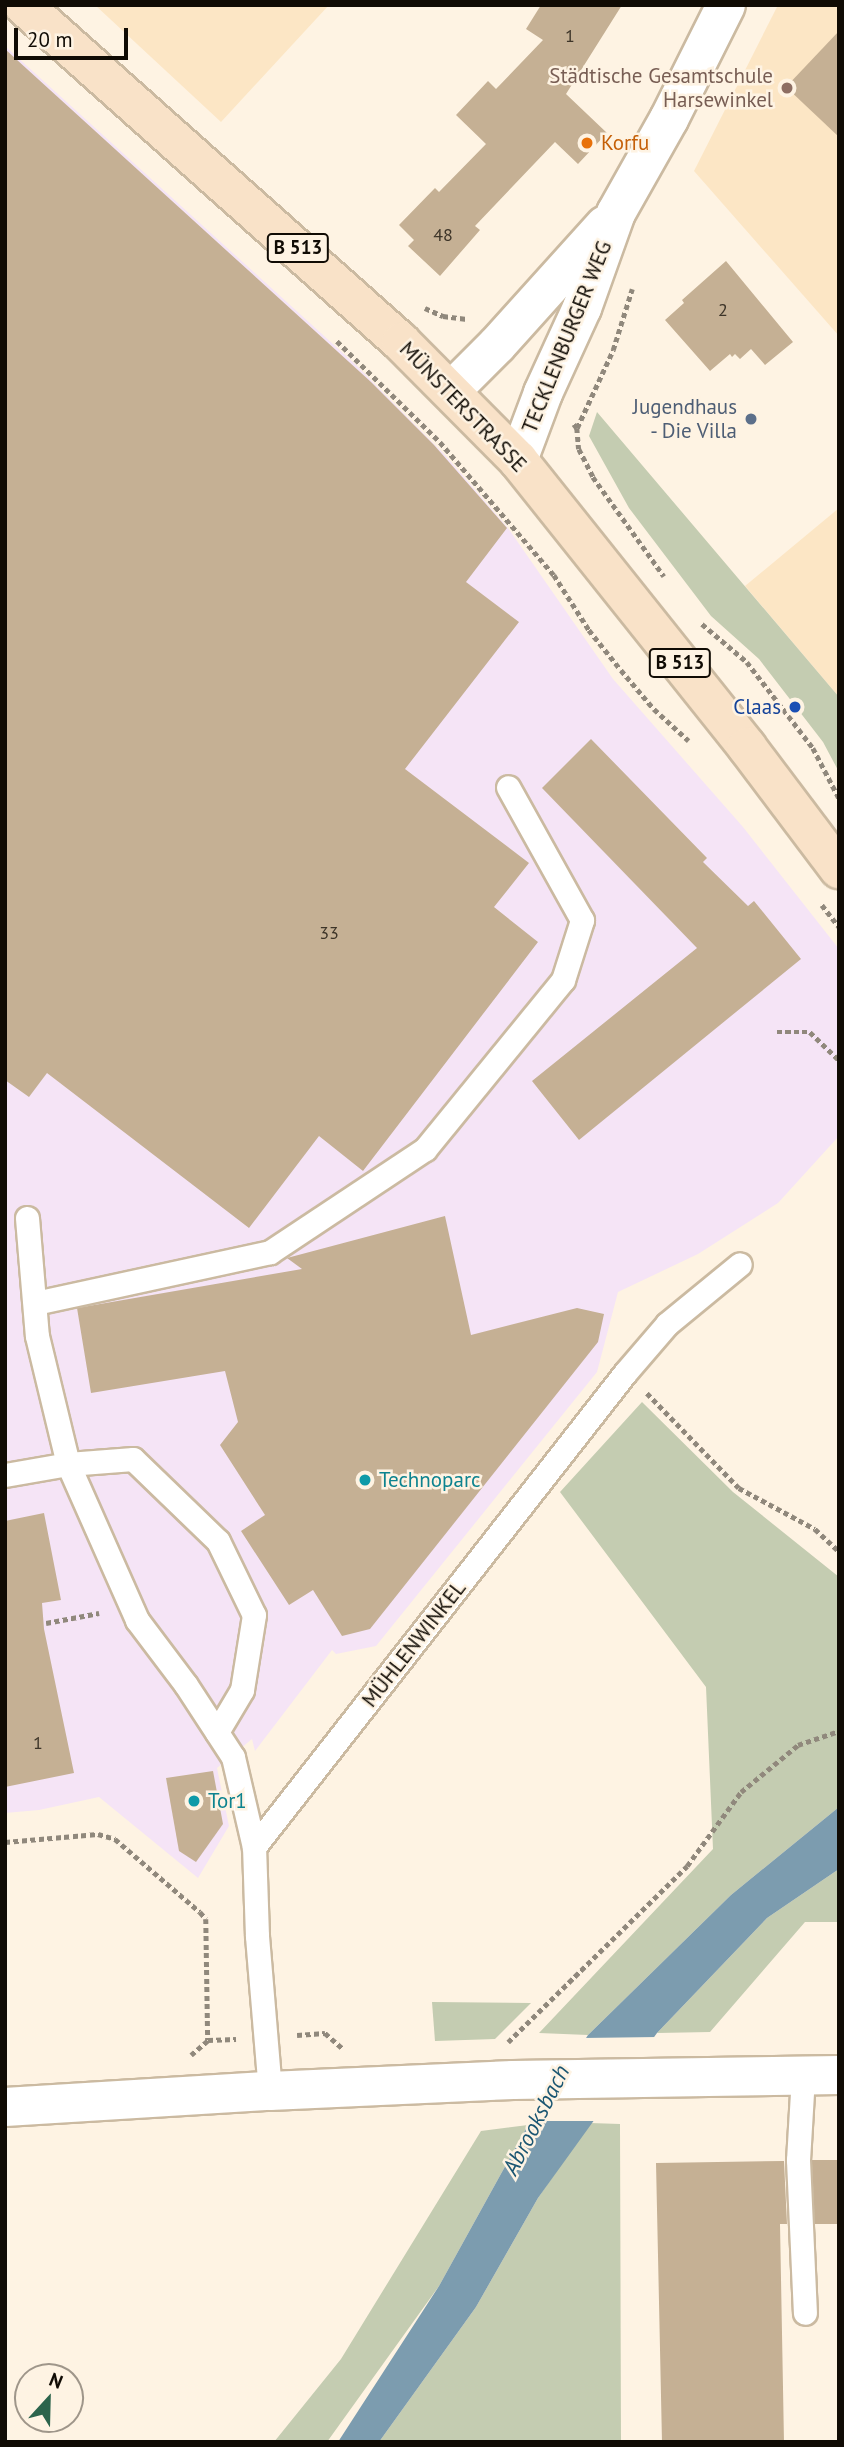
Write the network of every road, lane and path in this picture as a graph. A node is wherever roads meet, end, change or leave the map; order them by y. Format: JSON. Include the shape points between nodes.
{"nodes":[{"id":1,"x":23,"y":5,"type":"edge"},
{"id":2,"x":726,"y":5,"type":"edge"},
{"id":3,"x":616,"y":213,"type":"junction"},
{"id":4,"x":331,"y":335,"type":"dead end"},
{"id":5,"x":452,"y":391,"type":"junction"},
{"id":6,"x":518,"y":460,"type":"junction"},
{"id":7,"x":692,"y":743,"type":"dead end"},
{"id":8,"x":509,"y":788,"type":"dead end"},
{"id":9,"x":826,"y":881,"type":"edge"},
{"id":10,"x":839,"y":926,"type":"edge"},
{"id":11,"x":777,"y":1032,"type":"dead end"},
{"id":12,"x":839,"y":1060,"type":"edge"},
{"id":13,"x":27,"y":1218,"type":"dead end"},
{"id":14,"x":740,"y":1264,"type":"dead end"},
{"id":15,"x":35,"y":1303,"type":"junction"},
{"id":16,"x":625,"y":1373,"type":"junction"},
{"id":17,"x":68,"y":1464,"type":"junction"},
{"id":18,"x":5,"y":1475,"type":"edge"},
{"id":19,"x":839,"y":1551,"type":"edge"},
{"id":20,"x":131,"y":1607,"type":"junction"},
{"id":21,"x":46,"y":1623,"type":"dead end"},
{"id":22,"x":839,"y":1731,"type":"edge"},
{"id":23,"x":217,"y":1732,"type":"junction"},
{"id":24,"x":5,"y":1842,"type":"edge"},
{"id":25,"x":254,"y":1847,"type":"junction"},
{"id":26,"x":208,"y":2040,"type":"dead end"},
{"id":27,"x":507,"y":2043,"type":"dead end"},
{"id":28,"x":821,"y":2076,"type":"edge"},
{"id":29,"x":270,"y":2091,"type":"junction"},
{"id":30,"x":5,"y":2107,"type":"edge"},
{"id":31,"x":805,"y":2313,"type":"dead end"}],
"edges":[{"from":1,"to":5,"type":"main road","name":"MÜNSTERSTRASSE","number":"B 513"},
{"from":2,"to":3,"type":"street","name":"TECKLENBURGER WEG"},
{"from":3,"to":5,"type":"street","name":"TECKLENBURGER WEG"},
{"from":3,"to":6,"type":"street","name":"TECKLENBURGER WEG"},
{"from":4,"to":7,"type":"path","via":[[440,442],[554,575],[589,631],[621,670],[654,709]]},
{"from":5,"to":6,"type":"main road","name":"MÜNSTERSTRASSE","number":"B 513"},
{"from":6,"to":9,"type":"main road","name":"MÜNSTERSTRASSE","number":"B 513","via":[[747,747]]},
{"from":8,"to":15,"type":"lane","via":[[582,920],[563,980],[425,1149],[270,1252]]},
{"from":9,"to":10,"type":"path"},
{"from":11,"to":12,"type":"path","via":[[810,1032]]},
{"from":13,"to":15,"type":"lane"},
{"from":14,"to":16,"type":"lane","name":"MÜHLENWINKEL","via":[[667,1324]]},
{"from":15,"to":17,"type":"lane","via":[[37,1336]]},
{"from":16,"to":19,"type":"path","via":[[739,1488],[815,1529]]},
{"from":16,"to":25,"type":"lane","name":"MÜHLENWINKEL"},
{"from":17,"to":18,"type":"lane"},
{"from":17,"to":20,"type":"lane"},
{"from":17,"to":23,"type":"lane","via":[[132,1460],[218,1541],[254,1615],[242,1690]]},
{"from":20,"to":21,"type":"path"},
{"from":20,"to":23,"type":"lane"},
{"from":22,"to":27,"type":"path","via":[[798,1745],[741,1793],[687,1866]]},
{"from":23,"to":25,"type":"lane","via":[[233,1757]]},
{"from":24,"to":26,"type":"path","via":[[98,1835],[115,1839],[200,1912],[206,1919]]},
{"from":25,"to":29,"type":"lane"},
{"from":28,"to":29,"type":"street","via":[[513,2080]]},
{"from":28,"to":31,"type":"lane","via":[[798,2161]]},
{"from":29,"to":30,"type":"street"}]}
